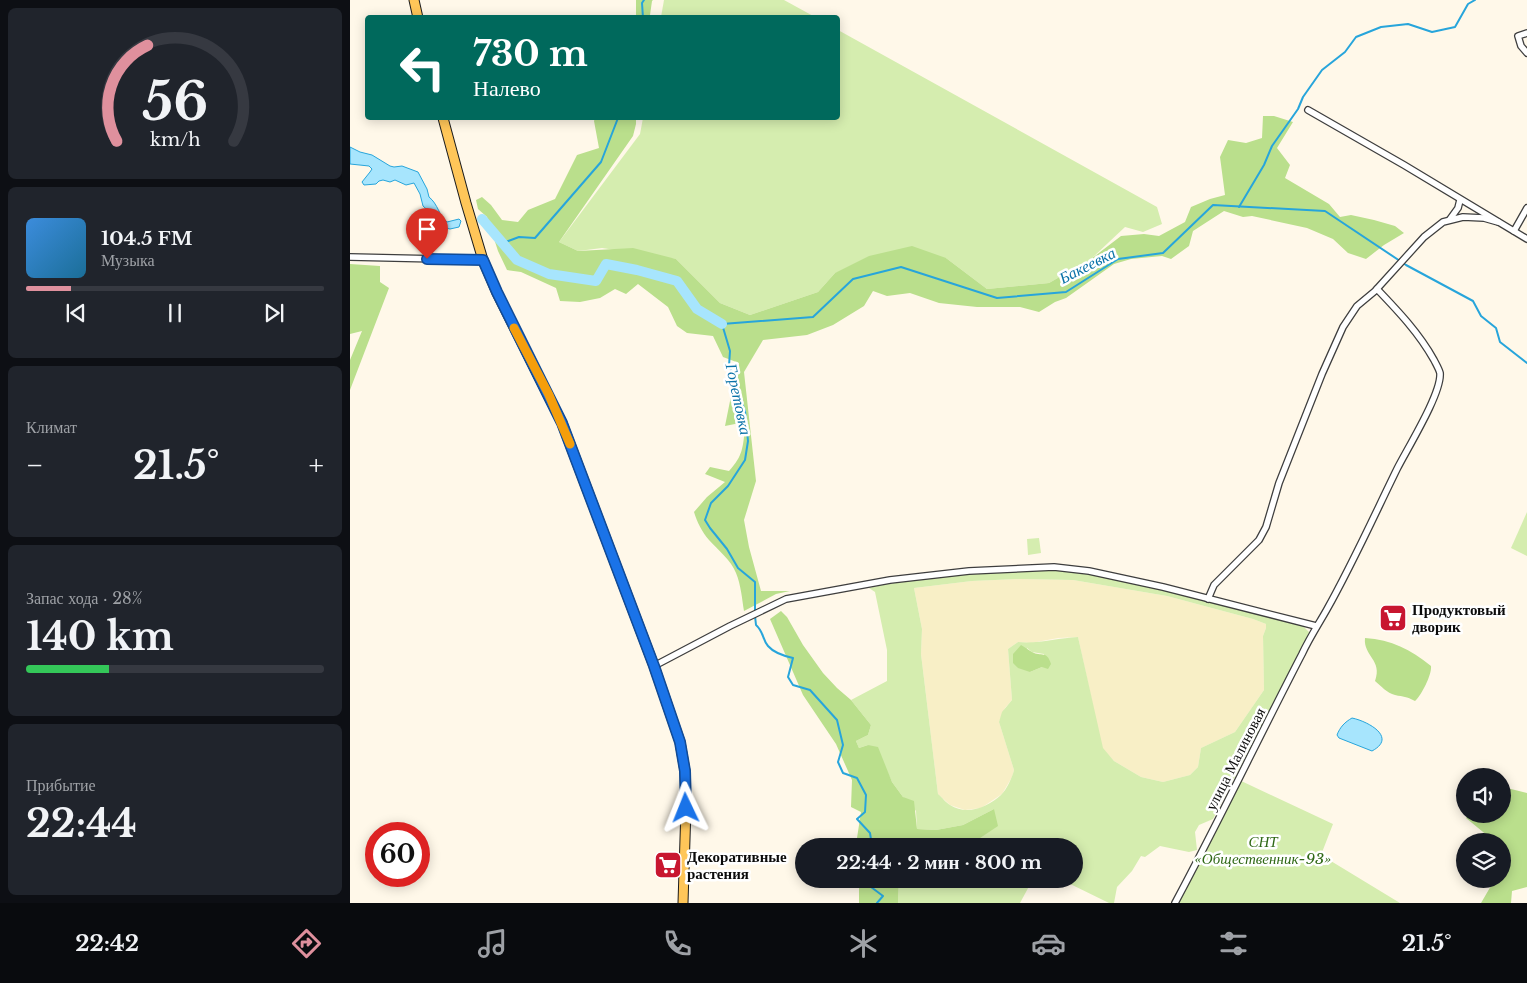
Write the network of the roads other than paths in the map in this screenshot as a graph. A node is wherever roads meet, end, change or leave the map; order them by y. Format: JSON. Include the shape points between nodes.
{"nodes":[{"id":1,"x":414,"y":0,"type":"edge"},
{"id":2,"x":417,"y":15,"type":"edge"},
{"id":3,"x":1527,"y":33,"type":"edge"},
{"id":4,"x":1527,"y":53,"type":"edge"},
{"id":5,"x":1308,"y":110,"type":"dead end"},
{"id":6,"x":444,"y":120,"type":"edge"},
{"id":7,"x":1460,"y":200,"type":"junction"},
{"id":8,"x":1527,"y":208,"type":"edge"},
{"id":9,"x":1450,"y":220,"type":"junction"},
{"id":10,"x":1498,"y":222,"type":"junction"},
{"id":11,"x":1514,"y":232,"type":"junction"},
{"id":12,"x":1527,"y":239,"type":"edge"},
{"id":13,"x":350,"y":257,"type":"edge"},
{"id":14,"x":483,"y":260,"type":"junction"},
{"id":15,"x":1377,"y":289,"type":"junction"},
{"id":16,"x":1208,"y":599,"type":"junction"},
{"id":17,"x":1316,"y":626,"type":"junction"},
{"id":18,"x":654,"y":666,"type":"junction"},
{"id":19,"x":683,"y":903,"type":"edge"},
{"id":20,"x":1174,"y":903,"type":"edge"}],
"edges":[{"from":1,"to":2,"type":"main road"},
{"from":3,"to":4,"type":"street","via":[[1518,36]]},
{"from":5,"to":7,"type":"street"},
{"from":6,"to":14,"type":"main road"},
{"from":7,"to":9,"type":"street"},
{"from":7,"to":10,"type":"street"},
{"from":8,"to":11,"type":"street"},
{"from":9,"to":10,"type":"street","via":[[1473,217]]},
{"from":9,"to":15,"type":"street","via":[[1424,237]]},
{"from":10,"to":11,"type":"street"},
{"from":11,"to":12,"type":"street"},
{"from":13,"to":14,"type":"street"},
{"from":14,"to":18,"type":"main road","via":[[562,423]]},
{"from":15,"to":16,"type":"street","via":[[1357,306],[1343,327],[1259,540],[1214,585]]},
{"from":15,"to":17,"type":"street","name":"улица Малиновая","via":[[1404,317],[1427,349],[1440,371],[1440,383],[1326,612]]},
{"from":16,"to":17,"type":"street"},
{"from":16,"to":18,"type":"street","via":[[1106,574],[1054,567],[969,571],[890,580],[786,599]]},
{"from":17,"to":20,"type":"street","name":"улица Малиновая"},
{"from":18,"to":19,"type":"main road","via":[[680,742],[685,771]]}]}
